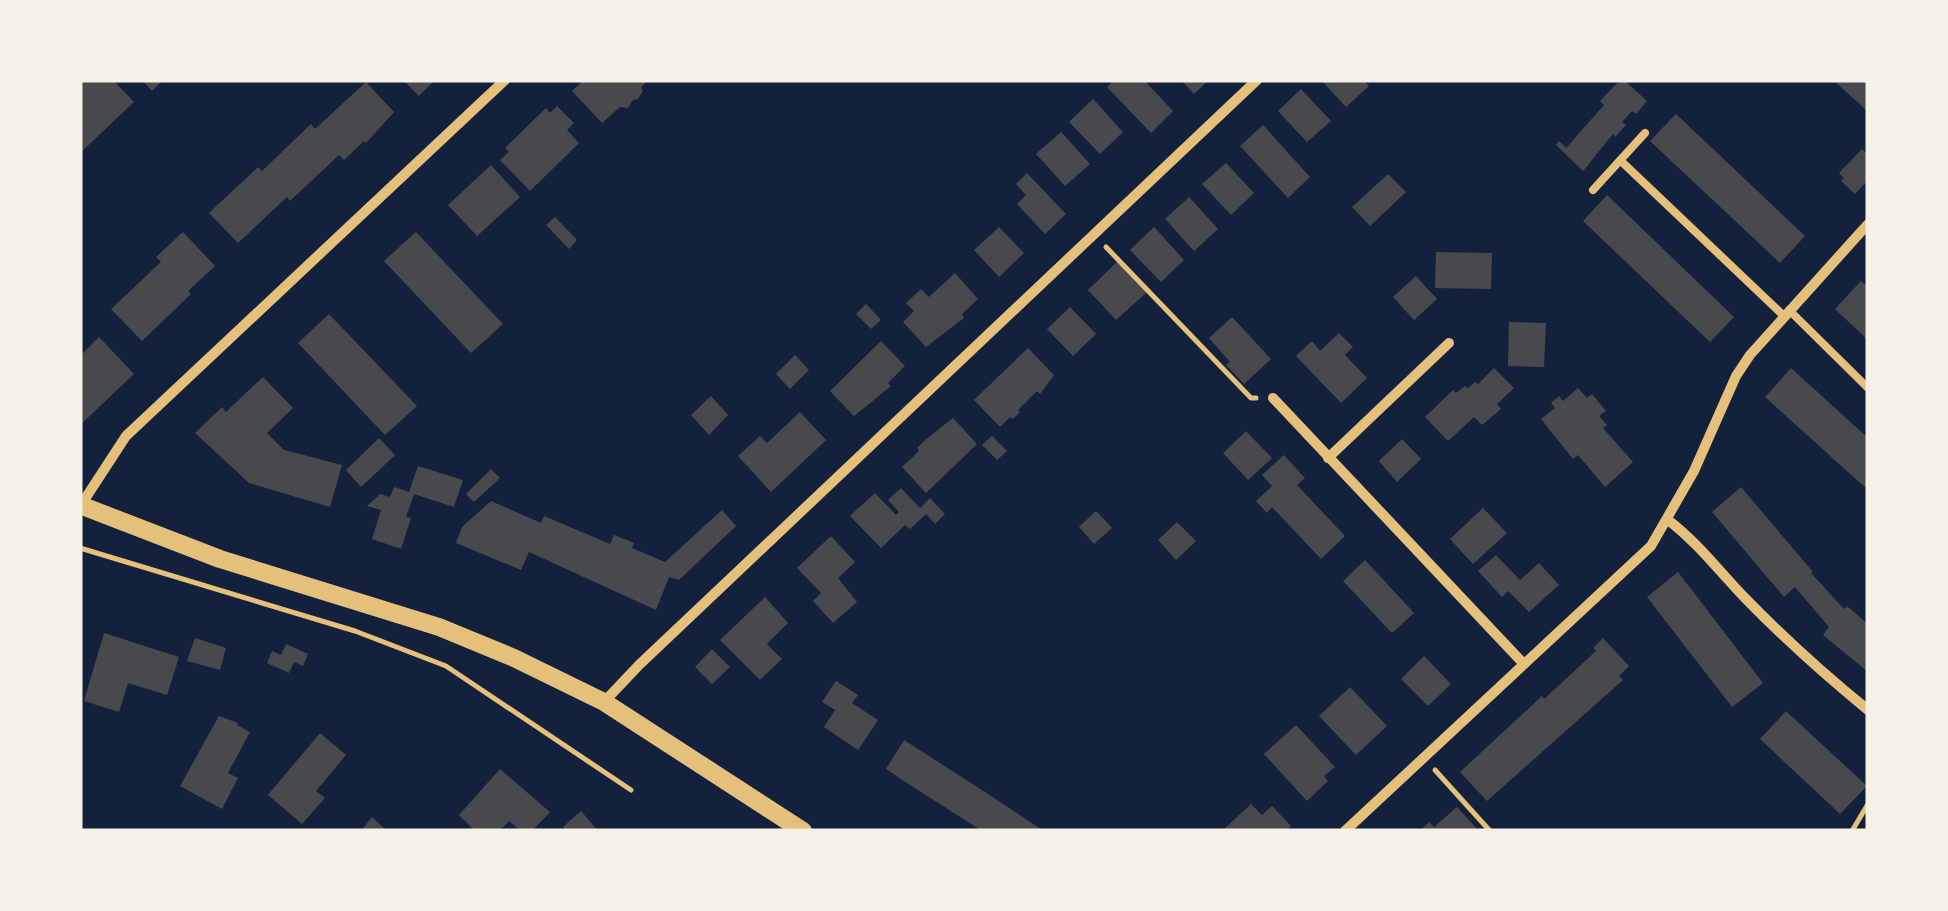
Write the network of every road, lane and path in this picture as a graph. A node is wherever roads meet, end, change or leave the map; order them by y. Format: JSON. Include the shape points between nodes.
{"nodes":[{"id":1,"x":505,"y":80,"type":"edge"},
{"id":2,"x":1257,"y":80,"type":"edge"},
{"id":3,"x":1645,"y":133,"type":"dead end"},
{"id":4,"x":1620,"y":161,"type":"junction"},
{"id":5,"x":1594,"y":190,"type":"dead end"},
{"id":6,"x":1868,"y":224,"type":"edge"},
{"id":7,"x":1094,"y":234,"type":"junction"},
{"id":8,"x":1786,"y":313,"type":"junction"},
{"id":9,"x":1449,"y":343,"type":"dead end"},
{"id":10,"x":1868,"y":388,"type":"edge"},
{"id":11,"x":1272,"y":398,"type":"joint"},
{"id":12,"x":1328,"y":458,"type":"junction"},
{"id":13,"x":80,"y":505,"type":"edge"},
{"id":14,"x":1668,"y":520,"type":"junction"},
{"id":15,"x":80,"y":548,"type":"edge"},
{"id":16,"x":1523,"y":664,"type":"junction"},
{"id":17,"x":604,"y":702,"type":"junction"},
{"id":18,"x":1868,"y":710,"type":"edge"},
{"id":19,"x":1424,"y":758,"type":"junction"},
{"id":20,"x":631,"y":790,"type":"dead end"},
{"id":21,"x":1868,"y":804,"type":"edge"},
{"id":22,"x":803,"y":831,"type":"edge"},
{"id":23,"x":1345,"y":831,"type":"edge"},
{"id":24,"x":1490,"y":831,"type":"edge"},
{"id":25,"x":1852,"y":831,"type":"edge"}],
"edges":[{"from":1,"to":13,"type":"street","via":[[126,436]]},
{"from":2,"to":7,"type":"street"},
{"from":3,"to":4,"type":"lane"},
{"from":4,"to":5,"type":"lane"},
{"from":4,"to":8,"type":"lane"},
{"from":6,"to":8,"type":"street"},
{"from":7,"to":11,"type":"path","via":[[1252,398]]},
{"from":7,"to":17,"type":"street"},
{"from":8,"to":10,"type":"lane"},
{"from":8,"to":14,"type":"street","via":[[1736,376]]},
{"from":9,"to":12,"type":"street"},
{"from":11,"to":12,"type":"street"},
{"from":12,"to":16,"type":"street"},
{"from":13,"to":17,"type":"street","via":[[220,559],[439,627]]},
{"from":14,"to":16,"type":"street","via":[[1630,568]]},
{"from":14,"to":18,"type":"street","via":[[1810,662]]},
{"from":15,"to":20,"type":"path","via":[[355,631],[446,666]]},
{"from":16,"to":19,"type":"street"},
{"from":17,"to":22,"type":"street"},
{"from":19,"to":23,"type":"street"},
{"from":19,"to":24,"type":"path"},
{"from":21,"to":25,"type":"path"}]}
